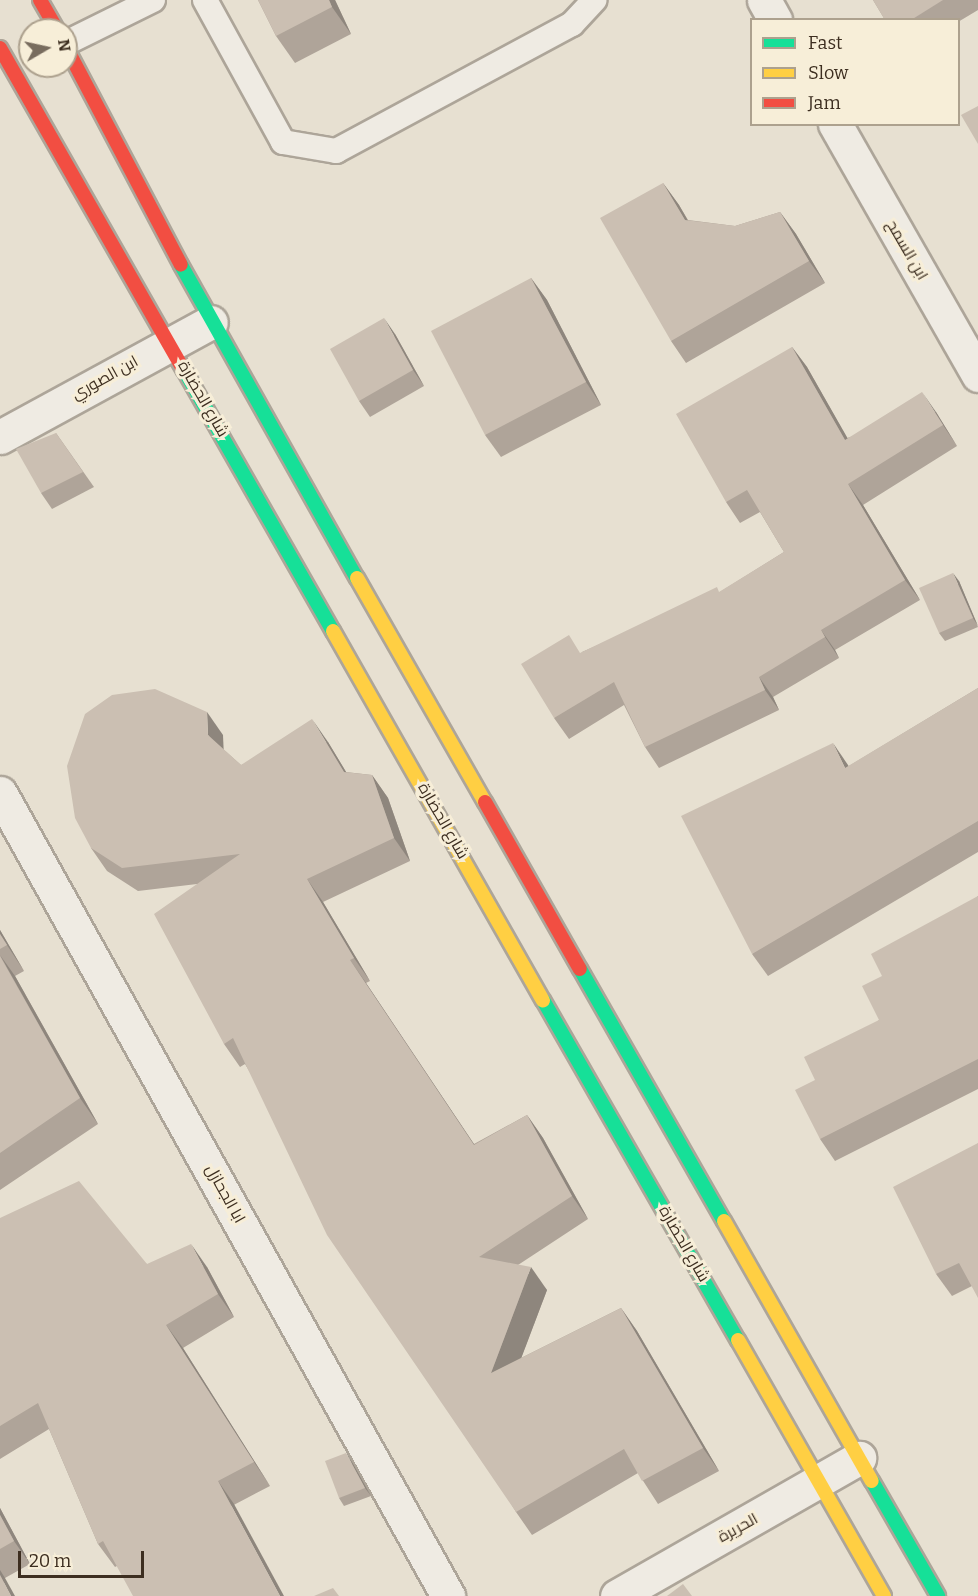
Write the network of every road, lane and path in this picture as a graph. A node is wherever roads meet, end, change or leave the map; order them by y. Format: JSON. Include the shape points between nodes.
{"nodes":[{"id":1,"x":40,"y":0,"type":"edge"},
{"id":2,"x":153,"y":0,"type":"edge"},
{"id":3,"x":205,"y":0,"type":"edge"},
{"id":4,"x":594,"y":0,"type":"edge"},
{"id":5,"x":764,"y":0,"type":"edge"},
{"id":6,"x":50,"y":18,"type":"edge"},
{"id":7,"x":774,"y":18,"type":"edge"},
{"id":8,"x":78,"y":39,"type":"edge"},
{"id":9,"x":0,"y":48,"type":"edge"},
{"id":10,"x":78,"y":68,"type":"edge"},
{"id":11,"x":836,"y":126,"type":"edge"},
{"id":12,"x":211,"y":322,"type":"junction"},
{"id":13,"x":171,"y":342,"type":"junction"},
{"id":14,"x":978,"y":375,"type":"edge"},
{"id":15,"x":0,"y":437,"type":"edge"},
{"id":16,"x":0,"y":793,"type":"edge"},
{"id":17,"x":859,"y":1458,"type":"junction"},
{"id":18,"x":819,"y":1482,"type":"junction"},
{"id":19,"x":448,"y":1596,"type":"edge"},
{"id":20,"x":617,"y":1596,"type":"edge"},
{"id":21,"x":884,"y":1596,"type":"edge"},
{"id":22,"x":938,"y":1596,"type":"edge"}],
"edges":[{"from":1,"to":6,"type":"street"},
{"from":2,"to":8,"type":"lane"},
{"from":3,"to":4,"type":"lane","via":[[283,142],[336,151],[572,24]]},
{"from":5,"to":7,"type":"street"},
{"from":9,"to":13,"type":"street","name":"شارع الحضارة"},
{"from":10,"to":12,"type":"street"},
{"from":11,"to":14,"type":"street","name":"ابن السمح"},
{"from":12,"to":13,"type":"street","name":"ابن الصوري"},
{"from":12,"to":17,"type":"street"},
{"from":13,"to":15,"type":"street","name":"ابن الصوري"},
{"from":13,"to":18,"type":"street","name":"شارع الحضارة"},
{"from":16,"to":19,"type":"street","name":"ابا الجحازل"},
{"from":17,"to":18,"type":"street","name":"الحريرة"},
{"from":17,"to":22,"type":"street"},
{"from":18,"to":20,"type":"street","name":"الحريرة"},
{"from":18,"to":21,"type":"street","name":"شارع الحضارة"}]}
